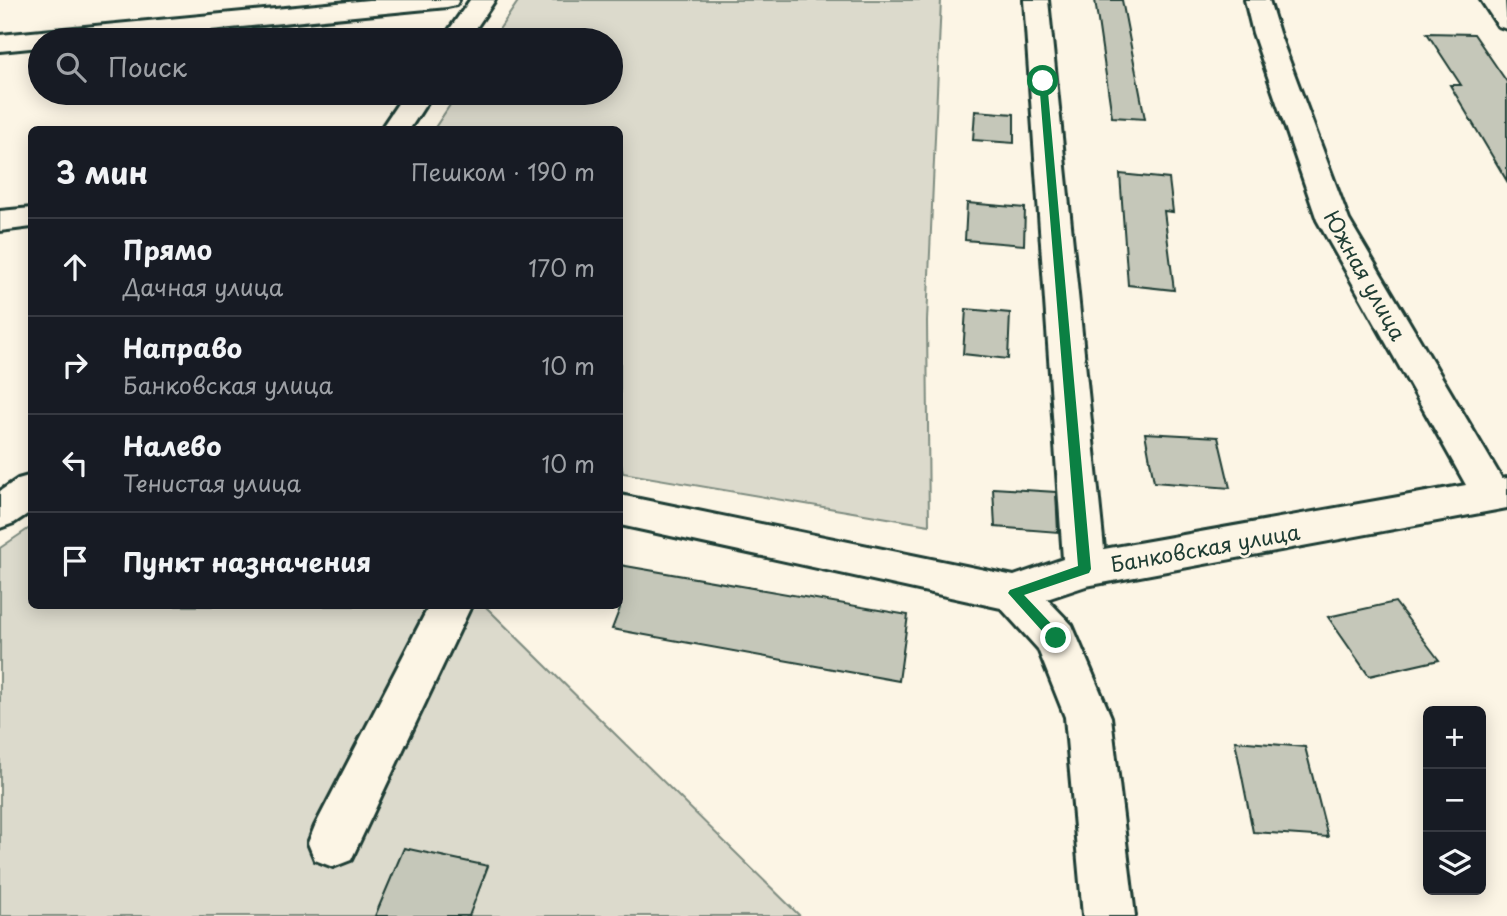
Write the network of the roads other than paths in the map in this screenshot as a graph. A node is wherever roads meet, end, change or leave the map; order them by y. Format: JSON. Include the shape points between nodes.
{"nodes":[{"id":1,"x":447,"y":0,"type":"edge"},
{"id":2,"x":483,"y":0,"type":"edge"},
{"id":3,"x":1037,"y":0,"type":"edge"},
{"id":4,"x":1257,"y":0,"type":"edge"},
{"id":5,"x":1493,"y":0,"type":"edge"},
{"id":6,"x":1507,"y":21,"type":"edge"},
{"id":7,"x":156,"y":28,"type":"edge"},
{"id":8,"x":463,"y":28,"type":"edge"},
{"id":9,"x":28,"y":40,"type":"edge"},
{"id":10,"x":0,"y":43,"type":"edge"},
{"id":11,"x":411,"y":105,"type":"edge"},
{"id":12,"x":397,"y":126,"type":"edge"},
{"id":13,"x":28,"y":218,"type":"edge"},
{"id":14,"x":0,"y":221,"type":"edge"},
{"id":15,"x":28,"y":493,"type":"edge"},
{"id":16,"x":1499,"y":494,"type":"edge"},
{"id":17,"x":623,"y":511,"type":"edge"},
{"id":18,"x":0,"y":512,"type":"edge"},
{"id":19,"x":1085,"y":569,"type":"junction"},
{"id":20,"x":1014,"y":593,"type":"junction"},
{"id":21,"x":449,"y":609,"type":"edge"},
{"id":22,"x":333,"y":843,"type":"dead end"},
{"id":23,"x":1110,"y":916,"type":"edge"}],
"edges":[{"from":1,"to":7,"type":"street"},
{"from":2,"to":8,"type":"street"},
{"from":3,"to":19,"type":"street"},
{"from":4,"to":16,"type":"street","name":"Южная улица","via":[[1333,220]]},
{"from":5,"to":6,"type":"street"},
{"from":9,"to":10,"type":"street"},
{"from":11,"to":12,"type":"street"},
{"from":13,"to":14,"type":"street"},
{"from":15,"to":18,"type":"street"},
{"from":16,"to":19,"type":"street","name":"Банковская улица"},
{"from":17,"to":20,"type":"street"},
{"from":19,"to":20,"type":"street","name":"Банковская улица"},
{"from":20,"to":23,"type":"street","via":[[1056,638],[1088,717]]},
{"from":21,"to":22,"type":"street"}]}
